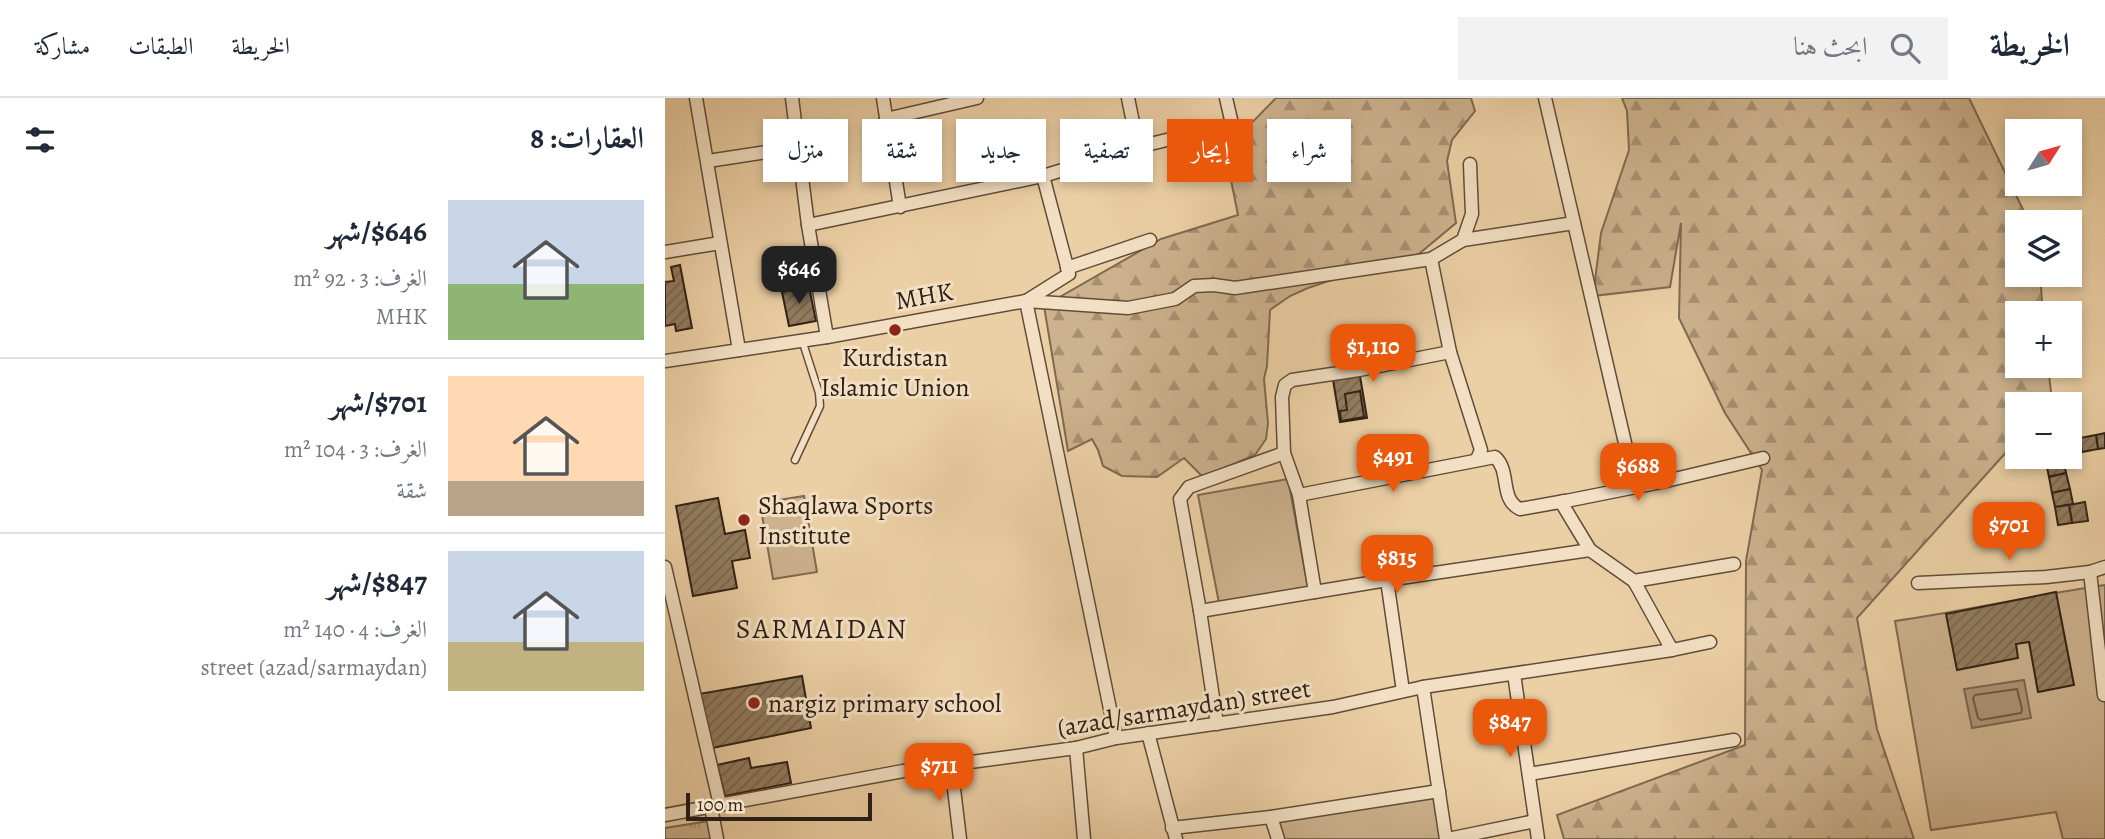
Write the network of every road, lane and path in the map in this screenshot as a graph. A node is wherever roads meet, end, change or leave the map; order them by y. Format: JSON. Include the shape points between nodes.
{"nodes":[{"id":1,"x":696,"y":98,"type":"edge"},
{"id":2,"x":792,"y":98,"type":"edge"},
{"id":3,"x":883,"y":98,"type":"edge"},
{"id":4,"x":977,"y":98,"type":"edge"},
{"id":5,"x":1128,"y":98,"type":"edge"},
{"id":6,"x":1226,"y":98,"type":"edge"},
{"id":7,"x":1545,"y":98,"type":"edge"},
{"id":8,"x":795,"y":119,"type":"edge"},
{"id":9,"x":886,"y":119,"type":"joint"},
{"id":10,"x":1133,"y":119,"type":"edge"},
{"id":11,"x":1153,"y":144,"type":"edge"},
{"id":12,"x":763,"y":153,"type":"edge"},
{"id":13,"x":708,"y":161,"type":"junction"},
{"id":14,"x":1470,"y":164,"type":"dead end"},
{"id":15,"x":803,"y":182,"type":"edge"},
{"id":16,"x":896,"y":182,"type":"edge"},
{"id":17,"x":1015,"y":182,"type":"edge"},
{"id":18,"x":1045,"y":182,"type":"edge"},
{"id":19,"x":900,"y":207,"type":"junction"},
{"id":20,"x":1574,"y":223,"type":"junction"},
{"id":21,"x":809,"y":225,"type":"junction"},
{"id":22,"x":1150,"y":240,"type":"dead end"},
{"id":23,"x":1463,"y":240,"type":"junction"},
{"id":24,"x":720,"y":243,"type":"junction"},
{"id":25,"x":665,"y":252,"type":"edge"},
{"id":26,"x":1431,"y":259,"type":"junction"},
{"id":27,"x":1067,"y":268,"type":"junction"},
{"id":28,"x":1026,"y":301,"type":"junction"},
{"id":29,"x":827,"y":337,"type":"junction"},
{"id":30,"x":802,"y":341,"type":"junction"},
{"id":31,"x":739,"y":350,"type":"junction"},
{"id":32,"x":1450,"y":352,"type":"junction"},
{"id":33,"x":665,"y":361,"type":"edge"},
{"id":34,"x":1284,"y":453,"type":"junction"},
{"id":35,"x":1763,"y":458,"type":"dead end"},
{"id":36,"x":795,"y":460,"type":"dead end"},
{"id":37,"x":1477,"y":460,"type":"junction"},
{"id":38,"x":1635,"y":486,"type":"junction"},
{"id":39,"x":1299,"y":495,"type":"junction"},
{"id":40,"x":1565,"y":501,"type":"junction"},
{"id":41,"x":1590,"y":550,"type":"junction"},
{"id":42,"x":1734,"y":564,"type":"dead end"},
{"id":43,"x":2105,"y":567,"type":"edge"},
{"id":44,"x":665,"y":568,"type":"edge"},
{"id":45,"x":2090,"y":572,"type":"junction"},
{"id":46,"x":1387,"y":580,"type":"junction"},
{"id":47,"x":1634,"y":582,"type":"junction"},
{"id":48,"x":1918,"y":583,"type":"dead end"},
{"id":49,"x":1315,"y":592,"type":"junction"},
{"id":50,"x":1200,"y":611,"type":"junction"},
{"id":51,"x":1710,"y":642,"type":"dead end"},
{"id":52,"x":1671,"y":650,"type":"junction"},
{"id":53,"x":1514,"y":674,"type":"junction"},
{"id":54,"x":1423,"y":687,"type":"junction"},
{"id":55,"x":1403,"y":691,"type":"junction"},
{"id":56,"x":2104,"y":695,"type":"edge"},
{"id":57,"x":1217,"y":724,"type":"junction"},
{"id":58,"x":1148,"y":733,"type":"junction"},
{"id":59,"x":1116,"y":738,"type":"junction"},
{"id":60,"x":1734,"y":740,"type":"dead end"},
{"id":61,"x":1076,"y":748,"type":"junction"},
{"id":62,"x":951,"y":764,"type":"junction"},
{"id":63,"x":1529,"y":774,"type":"junction"},
{"id":64,"x":1439,"y":791,"type":"junction"},
{"id":65,"x":715,"y":806,"type":"junction"},
{"id":66,"x":665,"y":815,"type":"edge"},
{"id":67,"x":1271,"y":817,"type":"junction"},
{"id":68,"x":1535,"y":821,"type":"junction"},
{"id":69,"x":1174,"y":834,"type":"edge"},
{"id":70,"x":717,"y":839,"type":"edge"},
{"id":71,"x":960,"y":839,"type":"edge"},
{"id":72,"x":1084,"y":839,"type":"edge"},
{"id":73,"x":1278,"y":839,"type":"edge"},
{"id":74,"x":1447,"y":839,"type":"edge"},
{"id":75,"x":1538,"y":839,"type":"edge"}],
"edges":[{"from":1,"to":13,"type":"street"},
{"from":2,"to":8,"type":"street"},
{"from":3,"to":9,"type":"street"},
{"from":4,"to":9,"type":"street"},
{"from":5,"to":10,"type":"street"},
{"from":6,"to":11,"type":"street","via":[[1232,124]]},
{"from":7,"to":20,"type":"street"},
{"from":12,"to":13,"type":"street"},
{"from":13,"to":24,"type":"street"},
{"from":14,"to":23,"type":"street","via":[[1472,214]]},
{"from":15,"to":21,"type":"street"},
{"from":16,"to":19,"type":"street"},
{"from":17,"to":19,"type":"street"},
{"from":18,"to":27,"type":"street"},
{"from":19,"to":21,"type":"street"},
{"from":20,"to":23,"type":"street"},
{"from":20,"to":38,"type":"street"},
{"from":21,"to":29,"type":"street"},
{"from":22,"to":27,"type":"street"},
{"from":23,"to":26,"type":"street"},
{"from":24,"to":25,"type":"street"},
{"from":24,"to":31,"type":"street"},
{"from":26,"to":28,"type":"street","via":[[1235,288],[1194,286],[1175,299],[1128,308]]},
{"from":26,"to":32,"type":"street"},
{"from":27,"to":28,"type":"street","via":[[1069,274]]},
{"from":28,"to":29,"type":"street","name":"MHK"},
{"from":28,"to":59,"type":"street"},
{"from":29,"to":30,"type":"street","name":"MHK"},
{"from":30,"to":31,"type":"street","name":"MHK"},
{"from":30,"to":36,"type":"lane","via":[[820,406]]},
{"from":31,"to":33,"type":"street","name":"MHK"},
{"from":32,"to":34,"type":"street","via":[[1292,380],[1282,397]]},
{"from":32,"to":37,"type":"street","via":[[1481,450]]},
{"from":34,"to":39,"type":"street"},
{"from":34,"to":50,"type":"street","via":[[1189,487],[1180,499]]},
{"from":35,"to":38,"type":"street"},
{"from":37,"to":39,"type":"street"},
{"from":37,"to":40,"type":"street","via":[[1499,460],[1508,500],[1520,509]]},
{"from":38,"to":40,"type":"street"},
{"from":39,"to":49,"type":"street"},
{"from":40,"to":41,"type":"street","via":[[1561,502]]},
{"from":41,"to":46,"type":"street"},
{"from":41,"to":47,"type":"street"},
{"from":42,"to":47,"type":"street"},
{"from":43,"to":45,"type":"street"},
{"from":44,"to":65,"type":"street"},
{"from":45,"to":48,"type":"street"},
{"from":45,"to":56,"type":"street"},
{"from":46,"to":49,"type":"street"},
{"from":46,"to":55,"type":"street"},
{"from":47,"to":52,"type":"street"},
{"from":49,"to":50,"type":"street"},
{"from":50,"to":57,"type":"street"},
{"from":51,"to":52,"type":"street","name":"(azad/sarmaydan) street"},
{"from":52,"to":53,"type":"street","name":"(azad/sarmaydan) street"},
{"from":53,"to":54,"type":"street","name":"(azad/sarmaydan) street"},
{"from":53,"to":63,"type":"street"},
{"from":54,"to":55,"type":"street","name":"(azad/sarmaydan) street"},
{"from":54,"to":64,"type":"street"},
{"from":55,"to":57,"type":"street","name":"(azad/sarmaydan) street","via":[[1333,707]]},
{"from":57,"to":58,"type":"street","name":"(azad/sarmaydan) street"},
{"from":58,"to":59,"type":"street","name":"(azad/sarmaydan) street"},
{"from":58,"to":69,"type":"street"},
{"from":59,"to":61,"type":"street","name":"(azad/sarmaydan) street"},
{"from":60,"to":63,"type":"street"},
{"from":61,"to":62,"type":"street","name":"(azad/sarmaydan) street"},
{"from":61,"to":72,"type":"street"},
{"from":62,"to":65,"type":"street","name":"(azad/sarmaydan) street"},
{"from":62,"to":71,"type":"street"},
{"from":63,"to":68,"type":"street"},
{"from":64,"to":67,"type":"street"},
{"from":64,"to":74,"type":"street"},
{"from":65,"to":66,"type":"street","name":"(azad/sarmaydan) street"},
{"from":65,"to":70,"type":"street"},
{"from":67,"to":69,"type":"street"},
{"from":67,"to":73,"type":"street"},
{"from":68,"to":74,"type":"street"},
{"from":68,"to":75,"type":"street"}]}
